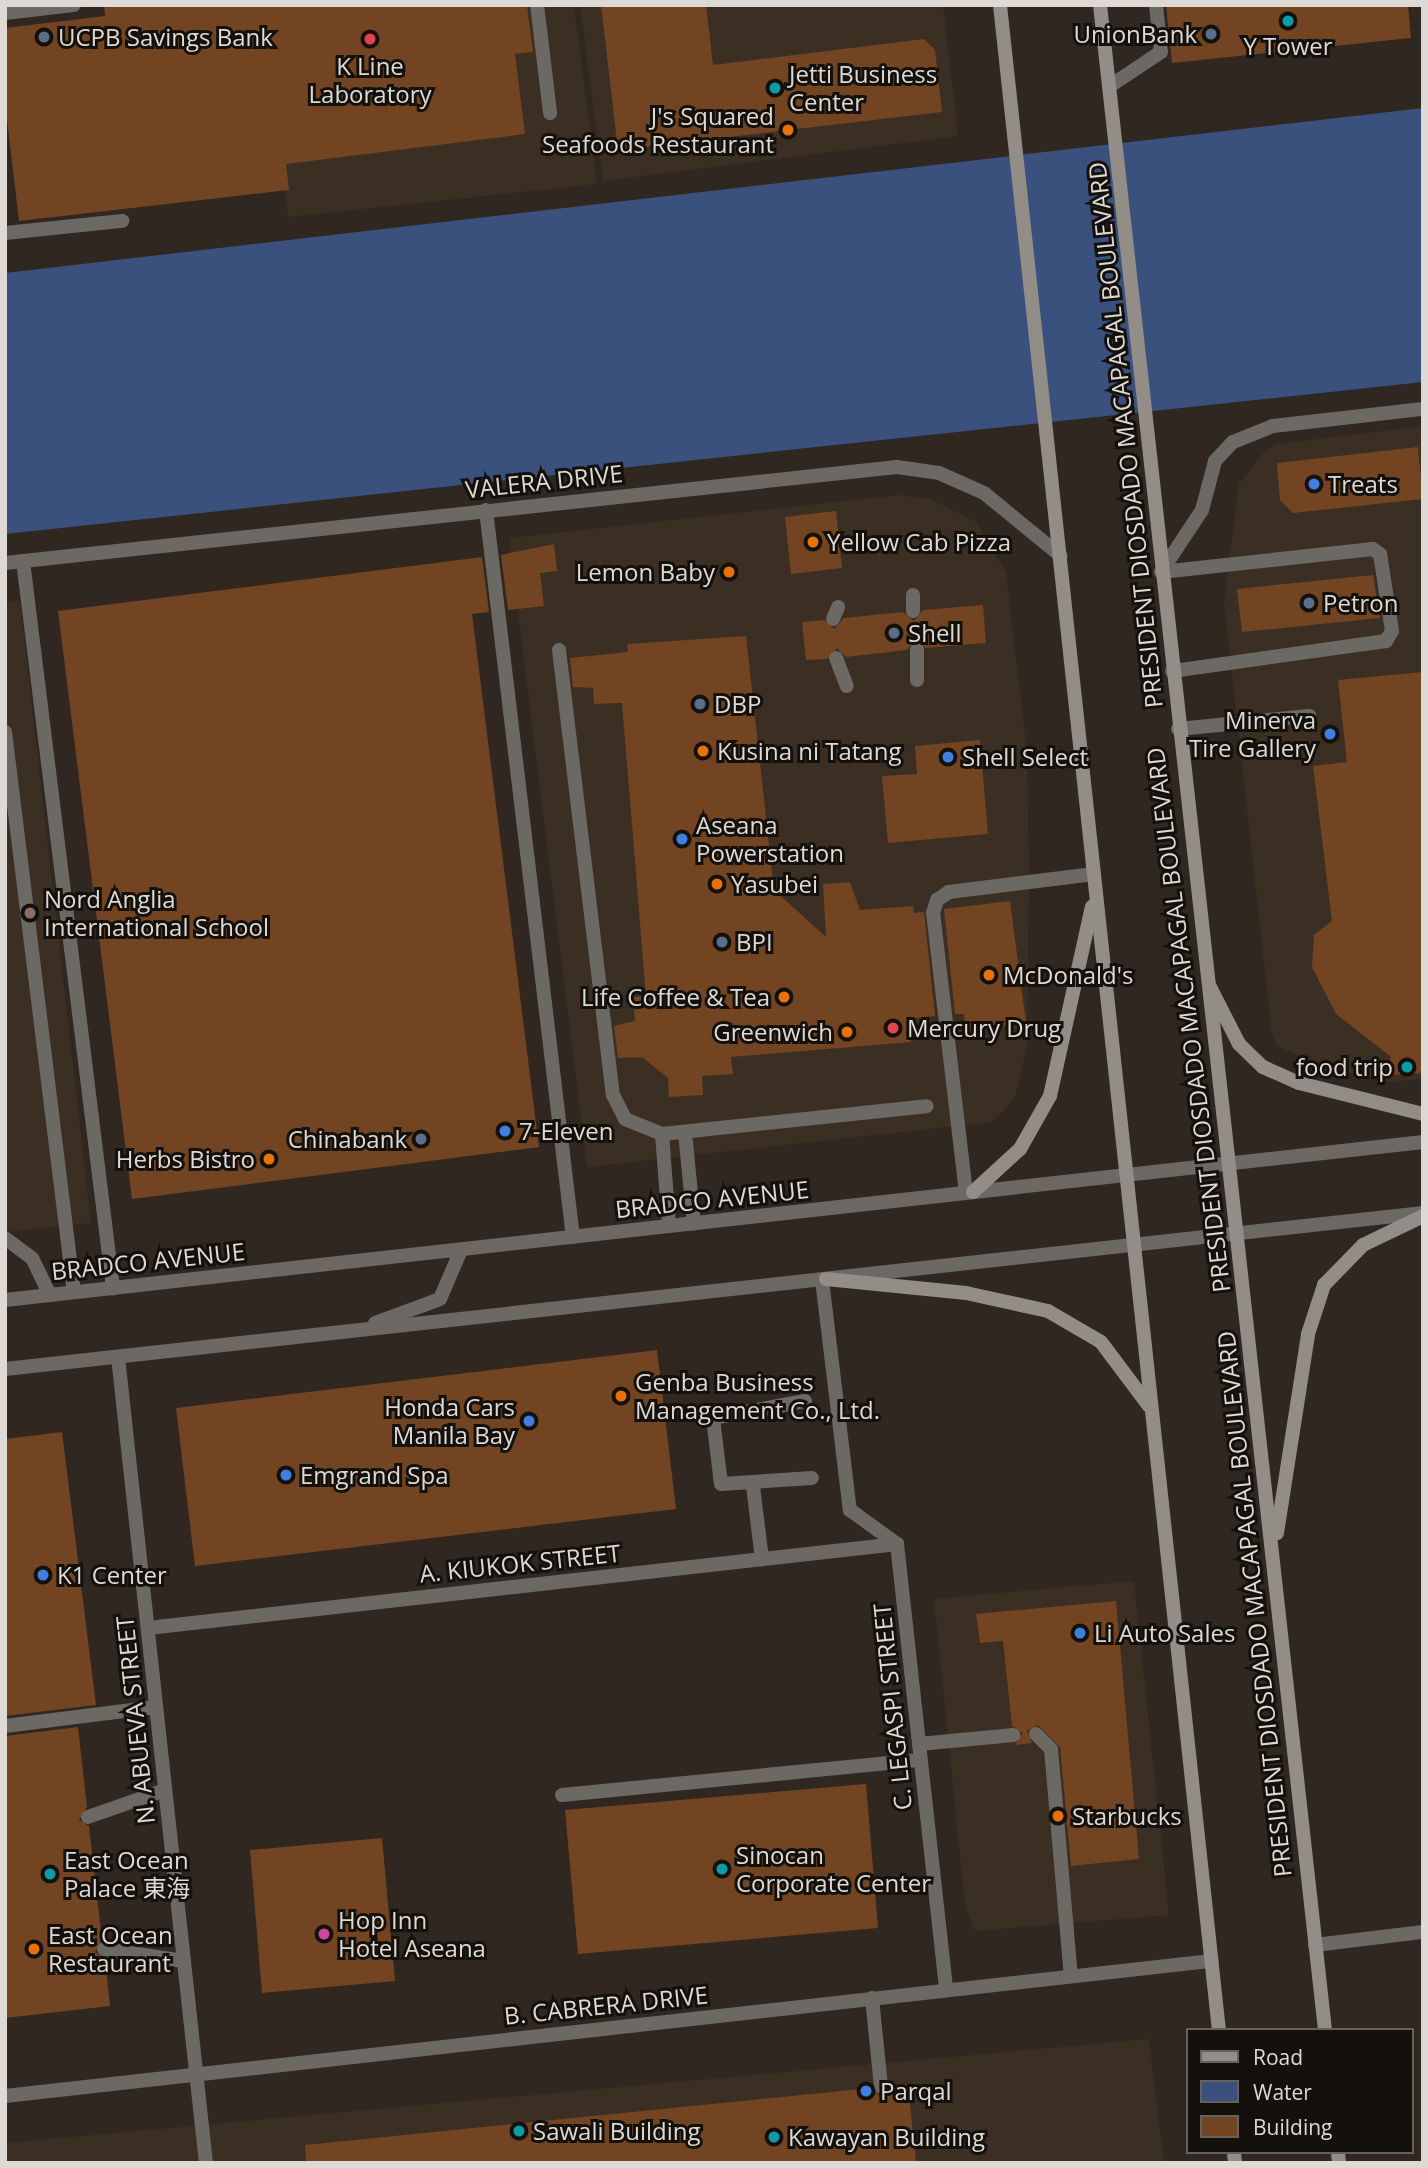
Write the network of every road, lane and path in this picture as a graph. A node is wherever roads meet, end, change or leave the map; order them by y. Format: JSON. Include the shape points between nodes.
{"nodes":[{"id":1,"x":74,"y":5,"type":"edge"},
{"id":2,"x":537,"y":5,"type":"edge"},
{"id":3,"x":1000,"y":5,"type":"edge"},
{"id":4,"x":1100,"y":5,"type":"edge"},
{"id":5,"x":1156,"y":5,"type":"edge"},
{"id":6,"x":5,"y":13,"type":"edge"},
{"id":7,"x":1110,"y":86,"type":"junction"},
{"id":8,"x":550,"y":113,"type":"dead end"},
{"id":9,"x":122,"y":221,"type":"dead end"},
{"id":10,"x":5,"y":233,"type":"edge"},
{"id":11,"x":1423,"y":410,"type":"edge"},
{"id":12,"x":486,"y":510,"type":"junction"},
{"id":13,"x":1061,"y":556,"type":"junction"},
{"id":14,"x":23,"y":561,"type":"junction"},
{"id":15,"x":5,"y":563,"type":"edge"},
{"id":16,"x":1161,"y":572,"type":"junction"},
{"id":17,"x":913,"y":595,"type":"dead end"},
{"id":18,"x":913,"y":611,"type":"dead end"},
{"id":19,"x":917,"y":649,"type":"dead end"},
{"id":20,"x":559,"y":650,"type":"dead end"},
{"id":21,"x":836,"y":658,"type":"dead end"},
{"id":22,"x":1171,"y":671,"type":"junction"},
{"id":23,"x":917,"y":680,"type":"dead end"},
{"id":24,"x":847,"y":686,"type":"dead end"},
{"id":25,"x":1309,"y":716,"type":"dead end"},
{"id":26,"x":1178,"y":729,"type":"junction"},
{"id":27,"x":5,"y":732,"type":"edge"},
{"id":28,"x":1094,"y":874,"type":"junction"},
{"id":29,"x":1095,"y":892,"type":"junction"},
{"id":30,"x":1206,"y":978,"type":"junction"},
{"id":31,"x":927,"y":1106,"type":"dead end"},
{"id":32,"x":1423,"y":1114,"type":"edge"},
{"id":33,"x":685,"y":1132,"type":"junction"},
{"id":34,"x":662,"y":1134,"type":"junction"},
{"id":35,"x":1423,"y":1142,"type":"edge"},
{"id":36,"x":1226,"y":1164,"type":"junction"},
{"id":37,"x":1125,"y":1175,"type":"junction"},
{"id":38,"x":970,"y":1193,"type":"junction"},
{"id":39,"x":1423,"y":1215,"type":"edge"},
{"id":40,"x":694,"y":1224,"type":"junction"},
{"id":41,"x":670,"y":1226,"type":"junction"},
{"id":42,"x":1235,"y":1234,"type":"junction"},
{"id":43,"x":573,"y":1237,"type":"junction"},
{"id":44,"x":5,"y":1238,"type":"edge"},
{"id":45,"x":1132,"y":1245,"type":"junction"},
{"id":46,"x":461,"y":1250,"type":"junction"},
{"id":47,"x":824,"y":1280,"type":"junction"},
{"id":48,"x":113,"y":1288,"type":"junction"},
{"id":49,"x":74,"y":1292,"type":"junction"},
{"id":50,"x":50,"y":1295,"type":"junction"},
{"id":51,"x":5,"y":1300,"type":"edge"},
{"id":52,"x":354,"y":1331,"type":"junction"},
{"id":53,"x":118,"y":1357,"type":"junction"},
{"id":54,"x":5,"y":1369,"type":"edge"},
{"id":55,"x":805,"y":1401,"type":"dead end"},
{"id":56,"x":1151,"y":1408,"type":"junction"},
{"id":57,"x":812,"y":1478,"type":"dead end"},
{"id":58,"x":753,"y":1486,"type":"junction"},
{"id":59,"x":897,"y":1544,"type":"junction"},
{"id":60,"x":1275,"y":1552,"type":"junction"},
{"id":61,"x":762,"y":1559,"type":"junction"},
{"id":62,"x":148,"y":1628,"type":"junction"},
{"id":63,"x":156,"y":1707,"type":"junction"},
{"id":64,"x":5,"y":1726,"type":"edge"},
{"id":65,"x":1036,"y":1734,"type":"dead end"},
{"id":66,"x":1014,"y":1735,"type":"dead end"},
{"id":67,"x":919,"y":1744,"type":"junction"},
{"id":68,"x":920,"y":1760,"type":"junction"},
{"id":69,"x":165,"y":1790,"type":"junction"},
{"id":70,"x":562,"y":1795,"type":"dead end"},
{"id":71,"x":88,"y":1817,"type":"dead end"},
{"id":72,"x":1423,"y":1932,"type":"edge"},
{"id":73,"x":1315,"y":1945,"type":"junction"},
{"id":74,"x":104,"y":1949,"type":"dead end"},
{"id":75,"x":184,"y":1961,"type":"junction"},
{"id":76,"x":1211,"y":1961,"type":"junction"},
{"id":77,"x":1071,"y":1976,"type":"junction"},
{"id":78,"x":946,"y":1990,"type":"junction"},
{"id":79,"x":872,"y":1998,"type":"junction"},
{"id":80,"x":1219,"y":2028,"type":"edge"},
{"id":81,"x":1325,"y":2028,"type":"edge"},
{"id":82,"x":196,"y":2073,"type":"junction"},
{"id":83,"x":881,"y":2087,"type":"dead end"},
{"id":84,"x":5,"y":2095,"type":"edge"},
{"id":85,"x":206,"y":2163,"type":"edge"}],
"edges":[{"from":1,"to":6,"type":"street"},
{"from":2,"to":8,"type":"street"},
{"from":3,"to":13,"type":"main road"},
{"from":4,"to":7,"type":"main road","name":"PRESIDENT DIOSDADO MACAPAGAL BOULEVARD"},
{"from":5,"to":7,"type":"street","via":[[1161,52]]},
{"from":7,"to":16,"type":"main road","name":"PRESIDENT DIOSDADO MACAPAGAL BOULEVARD"},
{"from":9,"to":10,"type":"street"},
{"from":11,"to":16,"type":"street","via":[[1273,426],[1233,442],[1215,461],[1202,510]]},
{"from":12,"to":13,"type":"street","name":"VALERA DRIVE","via":[[917,468],[984,493]]},
{"from":12,"to":14,"type":"street","name":"VALERA DRIVE"},
{"from":12,"to":43,"type":"street"},
{"from":13,"to":28,"type":"main road"},
{"from":14,"to":15,"type":"street","name":"VALERA DRIVE"},
{"from":14,"to":48,"type":"street"},
{"from":16,"to":22,"type":"main road","name":"PRESIDENT DIOSDADO MACAPAGAL BOULEVARD"},
{"from":16,"to":22,"type":"street","via":[[1373,549],[1380,554],[1392,631],[1386,641]]},
{"from":17,"to":18,"type":"street"},
{"from":19,"to":23,"type":"street"},
{"from":20,"to":34,"type":"street","via":[[613,1095],[625,1119]]},
{"from":21,"to":24,"type":"street"},
{"from":22,"to":26,"type":"main road","name":"PRESIDENT DIOSDADO MACAPAGAL BOULEVARD"},
{"from":25,"to":26,"type":"street"},
{"from":26,"to":30,"type":"main road","name":"PRESIDENT DIOSDADO MACAPAGAL BOULEVARD"},
{"from":27,"to":49,"type":"street"},
{"from":28,"to":29,"type":"main road"},
{"from":28,"to":38,"type":"street","via":[[949,892],[937,900],[933,913]]},
{"from":29,"to":37,"type":"main road"},
{"from":29,"to":38,"type":"main road","via":[[1050,1096],[1020,1149]]},
{"from":30,"to":32,"type":"main road","via":[[1236,1038],[1263,1067],[1299,1083]]},
{"from":30,"to":36,"type":"main road","name":"PRESIDENT DIOSDADO MACAPAGAL BOULEVARD"},
{"from":31,"to":33,"type":"street"},
{"from":33,"to":34,"type":"street"},
{"from":33,"to":40,"type":"street"},
{"from":34,"to":41,"type":"street"},
{"from":35,"to":36,"type":"street","name":"BRADCO AVENUE"},
{"from":36,"to":37,"type":"street","name":"BRADCO AVENUE"},
{"from":36,"to":42,"type":"main road","name":"PRESIDENT DIOSDADO MACAPAGAL BOULEVARD"},
{"from":37,"to":38,"type":"street","name":"BRADCO AVENUE"},
{"from":37,"to":45,"type":"main road"},
{"from":38,"to":40,"type":"street","name":"BRADCO AVENUE"},
{"from":39,"to":42,"type":"street"},
{"from":39,"to":60,"type":"main road","via":[[1363,1245],[1324,1285],[1303,1362]]},
{"from":40,"to":41,"type":"street","name":"BRADCO AVENUE"},
{"from":41,"to":43,"type":"street","name":"BRADCO AVENUE"},
{"from":42,"to":45,"type":"street"},
{"from":42,"to":60,"type":"main road","name":"PRESIDENT DIOSDADO MACAPAGAL BOULEVARD"},
{"from":43,"to":46,"type":"street","name":"BRADCO AVENUE"},
{"from":44,"to":50,"type":"street","via":[[32,1258]]},
{"from":45,"to":47,"type":"street"},
{"from":45,"to":56,"type":"main road"},
{"from":46,"to":48,"type":"street","name":"BRADCO AVENUE"},
{"from":46,"to":52,"type":"street","via":[[440,1299]]},
{"from":47,"to":52,"type":"street"},
{"from":47,"to":56,"type":"main road","via":[[966,1293],[1048,1311],[1101,1342]]},
{"from":47,"to":59,"type":"street","via":[[850,1510]]},
{"from":48,"to":49,"type":"street","name":"BRADCO AVENUE"},
{"from":49,"to":50,"type":"street","name":"BRADCO AVENUE"},
{"from":50,"to":51,"type":"street","name":"BRADCO AVENUE"},
{"from":52,"to":53,"type":"street"},
{"from":53,"to":54,"type":"street"},
{"from":53,"to":62,"type":"street","name":"N. ABUEVA STREET"},
{"from":55,"to":58,"type":"street","via":[[713,1418],[721,1484]]},
{"from":56,"to":76,"type":"main road"},
{"from":57,"to":58,"type":"street"},
{"from":58,"to":61,"type":"street"},
{"from":59,"to":61,"type":"street","name":"A. KIUKOK STREET"},
{"from":59,"to":67,"type":"street","name":"C. LEGASPI STREET"},
{"from":60,"to":73,"type":"main road","name":"PRESIDENT DIOSDADO MACAPAGAL BOULEVARD"},
{"from":61,"to":62,"type":"street","name":"A. KIUKOK STREET"},
{"from":62,"to":63,"type":"street","name":"N. ABUEVA STREET"},
{"from":63,"to":64,"type":"street"},
{"from":63,"to":69,"type":"street","name":"N. ABUEVA STREET"},
{"from":65,"to":77,"type":"street","via":[[1051,1749]]},
{"from":66,"to":67,"type":"street"},
{"from":67,"to":68,"type":"street","name":"C. LEGASPI STREET"},
{"from":68,"to":70,"type":"street"},
{"from":68,"to":78,"type":"street","name":"C. LEGASPI STREET"},
{"from":69,"to":71,"type":"street"},
{"from":69,"to":75,"type":"street","name":"N. ABUEVA STREET"},
{"from":72,"to":73,"type":"street"},
{"from":73,"to":81,"type":"main road","name":"PRESIDENT DIOSDADO MACAPAGAL BOULEVARD"},
{"from":74,"to":75,"type":"street"},
{"from":75,"to":82,"type":"street","name":"N. ABUEVA STREET"},
{"from":76,"to":77,"type":"street","name":"B. CABRERA DRIVE"},
{"from":76,"to":80,"type":"main road"},
{"from":77,"to":78,"type":"street","name":"B. CABRERA DRIVE"},
{"from":78,"to":79,"type":"street","name":"B. CABRERA DRIVE"},
{"from":79,"to":82,"type":"street","name":"B. CABRERA DRIVE"},
{"from":79,"to":83,"type":"street"},
{"from":82,"to":84,"type":"street","name":"B. CABRERA DRIVE"},
{"from":82,"to":85,"type":"street","name":"N. ABUEVA STREET"}]}
